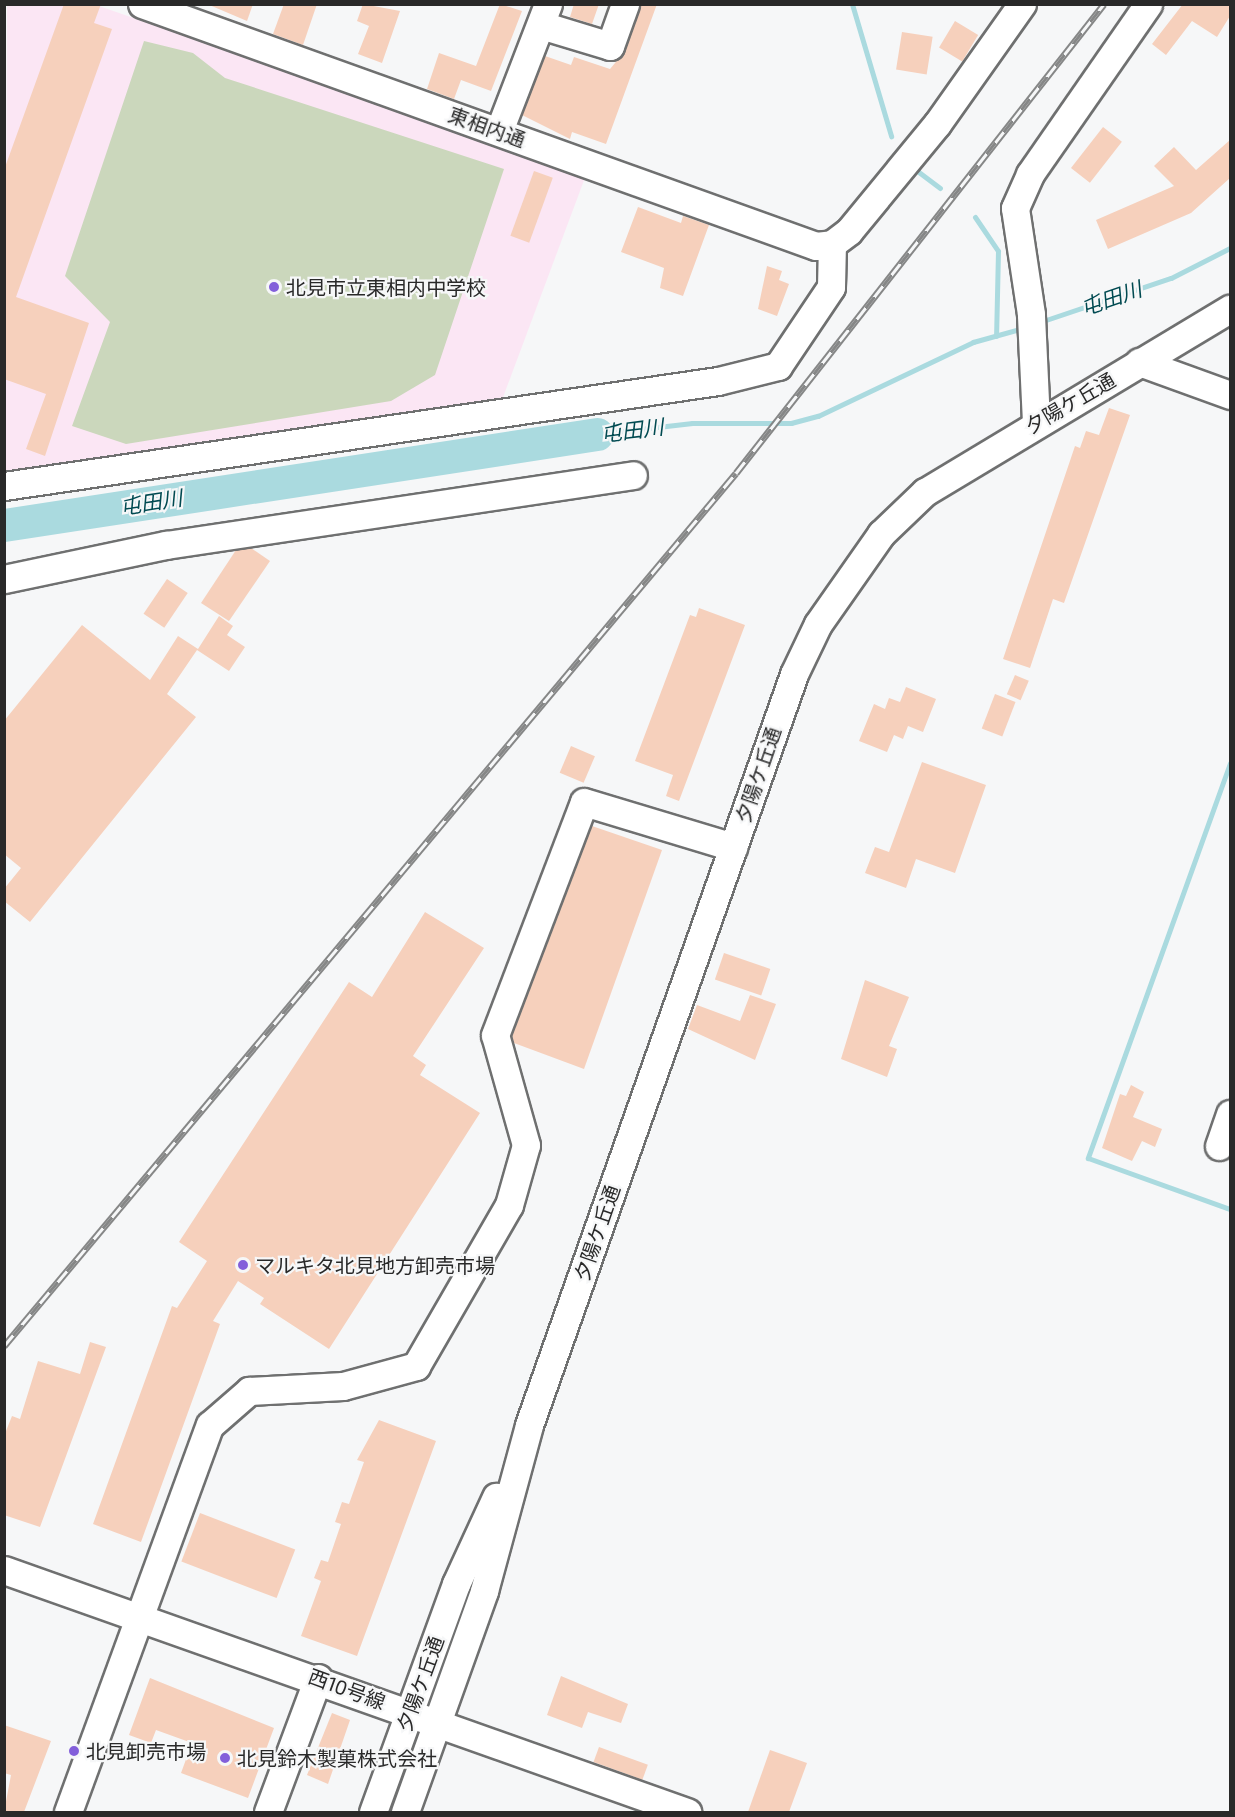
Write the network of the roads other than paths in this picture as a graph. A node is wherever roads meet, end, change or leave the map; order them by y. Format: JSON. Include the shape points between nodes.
{"nodes":[{"id":1,"x":142,"y":4,"type":"edge"},
{"id":2,"x":625,"y":4,"type":"edge"},
{"id":3,"x":1022,"y":4,"type":"edge"},
{"id":4,"x":1148,"y":4,"type":"edge"},
{"id":5,"x":544,"y":15,"type":"edge"},
{"id":6,"x":499,"y":131,"type":"junction"},
{"id":7,"x":832,"y":244,"type":"junction"},
{"id":8,"x":1230,"y":309,"type":"edge"},
{"id":9,"x":1139,"y":362,"type":"junction"},
{"id":10,"x":1230,"y":395,"type":"edge"},
{"id":11,"x":1036,"y":422,"type":"junction"},
{"id":12,"x":633,"y":475,"type":"dead end"},
{"id":13,"x":4,"y":486,"type":"edge"},
{"id":14,"x":4,"y":579,"type":"edge"},
{"id":15,"x":733,"y":848,"type":"junction"},
{"id":16,"x":1230,"y":1114,"type":"edge"},
{"id":17,"x":1219,"y":1146,"type":"dead end"},
{"id":18,"x":529,"y":1425,"type":"junction"},
{"id":19,"x":4,"y":1570,"type":"edge"},
{"id":20,"x":138,"y":1618,"type":"junction"},
{"id":21,"x":318,"y":1678,"type":"junction"},
{"id":22,"x":410,"y":1712,"type":"junction"},
{"id":23,"x":437,"y":1722,"type":"junction"},
{"id":24,"x":68,"y":1812,"type":"edge"},
{"id":25,"x":268,"y":1812,"type":"edge"},
{"id":26,"x":373,"y":1812,"type":"edge"},
{"id":27,"x":405,"y":1812,"type":"edge"},
{"id":28,"x":687,"y":1812,"type":"edge"}],
"edges":[{"from":1,"to":6,"type":"street","name":"東相内通"},
{"from":2,"to":5,"type":"street","via":[[609,46]]},
{"from":3,"to":7,"type":"street","via":[[937,124],[849,231]]},
{"from":4,"to":11,"type":"street","via":[[1030,174],[1015,208],[1031,314]]},
{"from":5,"to":6,"type":"street"},
{"from":6,"to":7,"type":"street","name":"東相内通","via":[[816,246]]},
{"from":7,"to":13,"type":"street","via":[[831,287],[778,366],[718,381]]},
{"from":8,"to":9,"type":"street","name":"夕陽ケ丘通"},
{"from":9,"to":10,"type":"street"},
{"from":9,"to":11,"type":"street","name":"夕陽ケ丘通"},
{"from":11,"to":15,"type":"street","name":"夕陽ケ丘通","via":[[925,492],[845,578],[794,674]]},
{"from":12,"to":14,"type":"street","via":[[166,545]]},
{"from":15,"to":18,"type":"street","name":"夕陽ケ丘通"},
{"from":15,"to":20,"type":"street","via":[[584,802],[495,1035],[526,1145],[509,1205],[416,1366],[344,1386],[249,1391],[210,1425]]},
{"from":16,"to":17,"type":"street"},
{"from":18,"to":22,"type":"street","name":"夕陽ケ丘通","via":[[456,1584]]},
{"from":18,"to":23,"type":"street","name":"夕陽ケ丘通","via":[[484,1591]]},
{"from":19,"to":20,"type":"street","name":"西10号線"},
{"from":20,"to":21,"type":"street","name":"西10号線"},
{"from":20,"to":24,"type":"street"},
{"from":21,"to":22,"type":"street","name":"西10号線"},
{"from":21,"to":25,"type":"street"},
{"from":22,"to":23,"type":"street","name":"西10号線"},
{"from":22,"to":26,"type":"street","name":"夕陽ケ丘通"},
{"from":23,"to":27,"type":"street","name":"夕陽ケ丘通"},
{"from":23,"to":28,"type":"street","name":"西10号線"}]}
